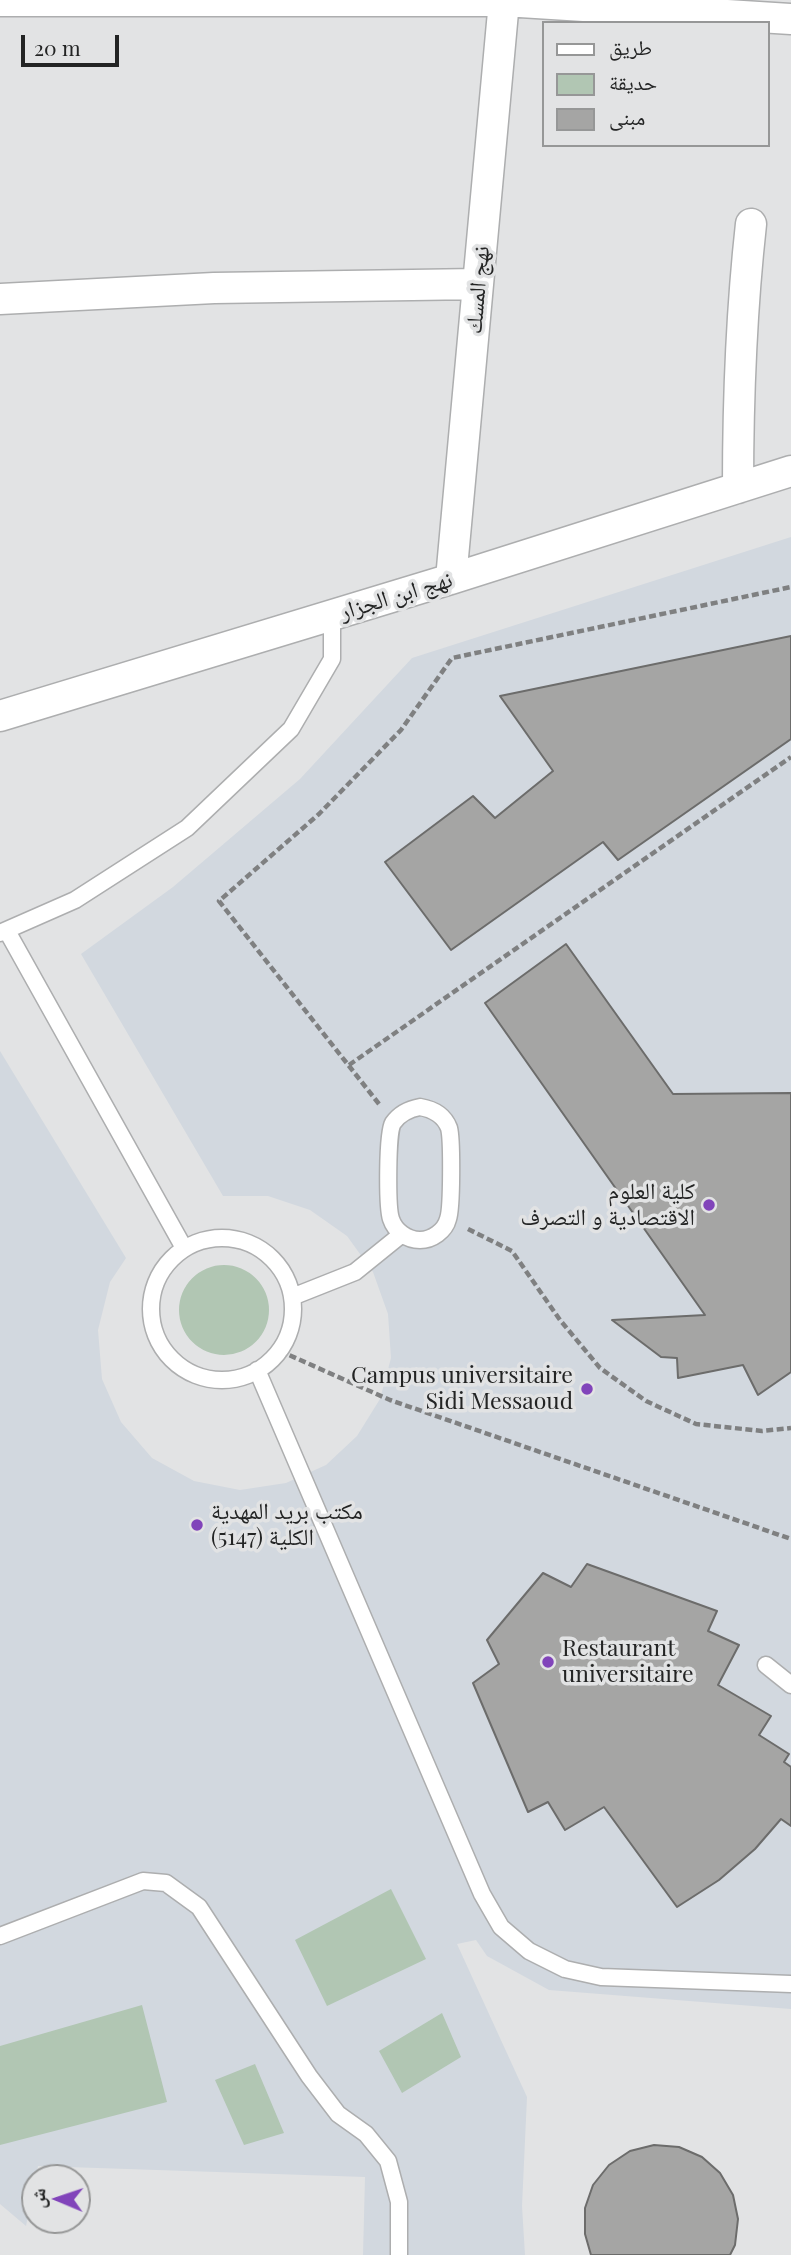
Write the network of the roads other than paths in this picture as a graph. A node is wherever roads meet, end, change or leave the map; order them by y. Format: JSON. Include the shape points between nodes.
{"nodes":[{"id":1,"x":231,"y":0,"type":"edge"},
{"id":2,"x":0,"y":1,"type":"edge"},
{"id":3,"x":504,"y":1,"type":"edge"},
{"id":4,"x":791,"y":19,"type":"edge"},
{"id":5,"x":751,"y":225,"type":"dead end"},
{"id":6,"x":478,"y":284,"type":"junction"},
{"id":7,"x":0,"y":299,"type":"edge"},
{"id":8,"x":791,"y":471,"type":"edge"},
{"id":9,"x":738,"y":488,"type":"junction"},
{"id":10,"x":451,"y":579,"type":"junction"},
{"id":11,"x":332,"y":616,"type":"junction"},
{"id":12,"x":0,"y":716,"type":"edge"},
{"id":13,"x":4,"y":932,"type":"edge"},
{"id":14,"x":402,"y":1234,"type":"junction"},
{"id":15,"x":184,"y":1248,"type":"junction"},
{"id":16,"x":292,"y":1297,"type":"junction"},
{"id":17,"x":257,"y":1370,"type":"junction"},
{"id":18,"x":766,"y":1665,"type":"dead end"},
{"id":19,"x":791,"y":1685,"type":"edge"},
{"id":20,"x":0,"y":1936,"type":"edge"},
{"id":21,"x":791,"y":1984,"type":"edge"},
{"id":22,"x":400,"y":2255,"type":"edge"}],
"edges":[{"from":1,"to":2,"type":"street"},
{"from":1,"to":3,"type":"street"},
{"from":3,"to":4,"type":"street"},
{"from":3,"to":6,"type":"street","name":"نهج المسك"},
{"from":5,"to":9,"type":"street","via":[[741,313]]},
{"from":6,"to":7,"type":"street","via":[[214,288]]},
{"from":6,"to":10,"type":"street","name":"نهج المسك"},
{"from":8,"to":9,"type":"street","name":"نهج ابن الجزار"},
{"from":9,"to":10,"type":"street","name":"نهج ابن الجزار"},
{"from":10,"to":11,"type":"street","name":"نهج ابن الجزار"},
{"from":11,"to":12,"type":"street","name":"نهج ابن الجزار"},
{"from":11,"to":13,"type":"lane","via":[[332,659],[291,729],[187,828],[75,900]]},
{"from":13,"to":15,"type":"lane"},
{"from":14,"to":14,"type":"lane","via":[[429,1239],[448,1220],[450,1138],[438,1113],[420,1107],[402,1113],[390,1137],[389,1210]]},
{"from":14,"to":16,"type":"lane","via":[[355,1272]]},
{"from":15,"to":16,"type":"lane","via":[[206,1239],[231,1238],[255,1245],[274,1259],[288,1280]]},
{"from":15,"to":17,"type":"lane","via":[[167,1264],[151,1306],[163,1349],[179,1366],[199,1376],[221,1380]]},
{"from":16,"to":17,"type":"lane","via":[[291,1329],[280,1351]]},
{"from":17,"to":21,"type":"lane","via":[[476,1881],[501,1927],[529,1951],[577,1972]]},
{"from":18,"to":19,"type":"lane"},
{"from":20,"to":22,"type":"lane","via":[[143,1881],[166,1883],[199,1907],[309,2076],[338,2114],[366,2134],[388,2161],[399,2202]]}]}
